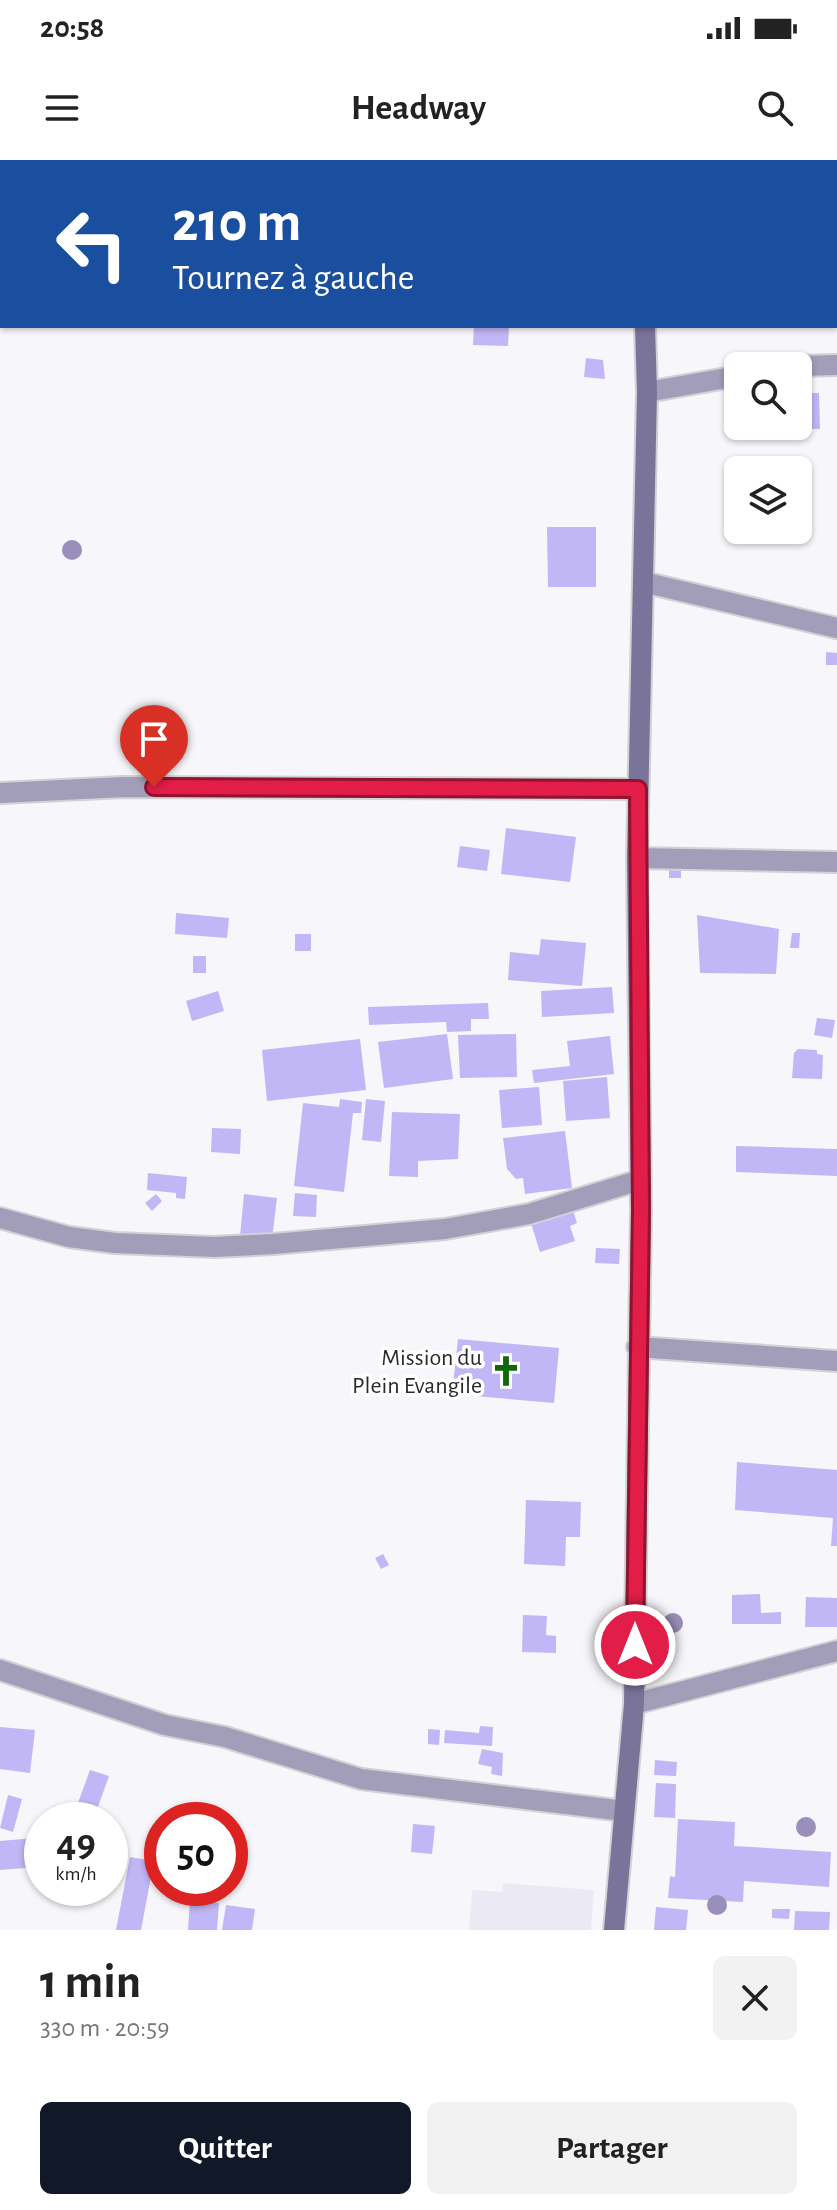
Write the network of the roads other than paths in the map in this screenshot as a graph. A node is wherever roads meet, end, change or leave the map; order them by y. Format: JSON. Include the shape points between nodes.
{"nodes":[{"id":1,"x":645,"y":328,"type":"edge"},
{"id":2,"x":837,"y":365,"type":"edge"},
{"id":3,"x":812,"y":366,"type":"edge"},
{"id":4,"x":724,"y":378,"type":"edge"},
{"id":5,"x":647,"y":392,"type":"junction"},
{"id":6,"x":643,"y":582,"type":"junction"},
{"id":7,"x":837,"y":628,"type":"edge"},
{"id":8,"x":638,"y":789,"type":"junction"},
{"id":9,"x":0,"y":793,"type":"edge"},
{"id":10,"x":637,"y":858,"type":"junction"},
{"id":11,"x":837,"y":862,"type":"edge"},
{"id":12,"x":640,"y":1180,"type":"junction"},
{"id":13,"x":0,"y":1218,"type":"edge"},
{"id":14,"x":637,"y":1347,"type":"junction"},
{"id":15,"x":837,"y":1361,"type":"edge"},
{"id":16,"x":837,"y":1651,"type":"edge"},
{"id":17,"x":0,"y":1670,"type":"edge"},
{"id":18,"x":634,"y":1704,"type":"junction"},
{"id":19,"x":624,"y":1811,"type":"junction"},
{"id":20,"x":614,"y":1930,"type":"edge"}],
"edges":[{"from":1,"to":5,"type":"main road"},
{"from":2,"to":3,"type":"street"},
{"from":4,"to":5,"type":"street"},
{"from":5,"to":6,"type":"main road"},
{"from":6,"to":7,"type":"street"},
{"from":6,"to":8,"type":"main road"},
{"from":8,"to":9,"type":"street","via":[[124,787]]},
{"from":8,"to":10,"type":"main road"},
{"from":10,"to":11,"type":"street"},
{"from":10,"to":12,"type":"main road"},
{"from":12,"to":13,"type":"street","via":[[529,1214],[459,1227],[273,1244],[115,1243]]},
{"from":12,"to":14,"type":"main road"},
{"from":14,"to":15,"type":"street"},
{"from":14,"to":18,"type":"main road"},
{"from":16,"to":18,"type":"street"},
{"from":17,"to":19,"type":"street","via":[[165,1725],[225,1737],[361,1779]]},
{"from":18,"to":19,"type":"main road"},
{"from":19,"to":20,"type":"main road"}]}
